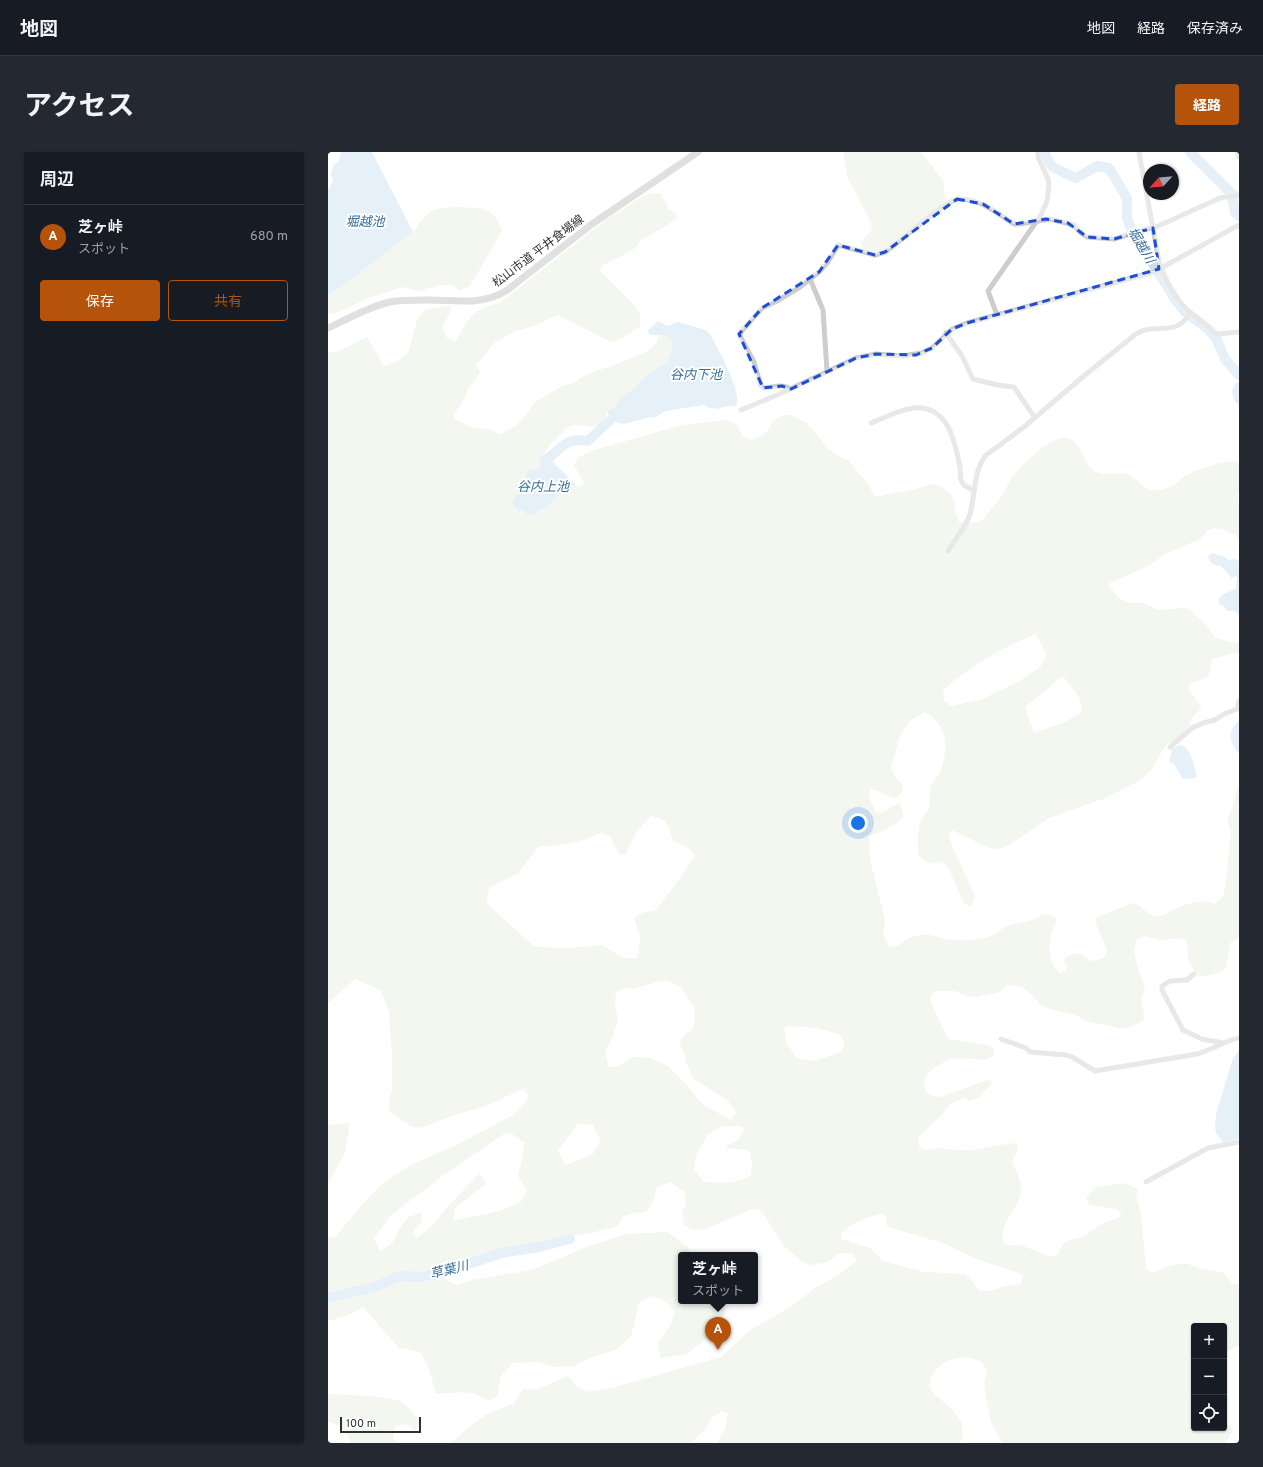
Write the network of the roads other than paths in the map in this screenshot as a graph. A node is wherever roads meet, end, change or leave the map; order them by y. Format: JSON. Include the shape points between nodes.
{"nodes":[{"id":1,"x":698,"y":152,"type":"edge"},
{"id":2,"x":1038,"y":152,"type":"edge"},
{"id":3,"x":1139,"y":152,"type":"edge"},
{"id":4,"x":1237,"y":152,"type":"edge"},
{"id":5,"x":1239,"y":157,"type":"edge"},
{"id":6,"x":1234,"y":196,"type":"edge"},
{"id":7,"x":1036,"y":221,"type":"junction"},
{"id":8,"x":1239,"y":225,"type":"edge"},
{"id":9,"x":1153,"y":228,"type":"junction"},
{"id":10,"x":1158,"y":270,"type":"junction"},
{"id":11,"x":810,"y":279,"type":"junction"},
{"id":12,"x":997,"y":315,"type":"junction"},
{"id":13,"x":1189,"y":315,"type":"junction"},
{"id":14,"x":328,"y":328,"type":"edge"},
{"id":15,"x":1239,"y":332,"type":"edge"},
{"id":16,"x":946,"y":333,"type":"junction"},
{"id":17,"x":827,"y":371,"type":"junction"},
{"id":18,"x":791,"y":389,"type":"junction"},
{"id":19,"x":741,"y":410,"type":"dead end"},
{"id":20,"x":1035,"y":418,"type":"junction"},
{"id":21,"x":871,"y":423,"type":"dead end"},
{"id":22,"x":974,"y":490,"type":"junction"},
{"id":23,"x":948,"y":551,"type":"dead end"},
{"id":24,"x":1239,"y":701,"type":"edge"},
{"id":25,"x":1170,"y":747,"type":"dead end"},
{"id":26,"x":1194,"y":974,"type":"dead end"},
{"id":27,"x":1239,"y":1038,"type":"edge"},
{"id":28,"x":1001,"y":1039,"type":"dead end"},
{"id":29,"x":1223,"y":1043,"type":"junction"},
{"id":30,"x":1239,"y":1142,"type":"edge"},
{"id":31,"x":1146,"y":1182,"type":"dead end"}],
"edges":[{"from":1,"to":14,"type":"street","name":"松山市道 平井食場線","via":[[602,217],[500,294],[473,301],[390,303]]},
{"from":2,"to":7,"type":"street","via":[[1049,185],[1044,209]]},
{"from":3,"to":9,"type":"street"},
{"from":4,"to":5,"type":"street"},
{"from":6,"to":9,"type":"street","via":[[1220,198]]},
{"from":7,"to":9,"type":"street","via":[[1046,219],[1068,223],[1087,237],[1114,239]]},
{"from":7,"to":11,"type":"street","via":[[1014,224],[983,204],[957,199],[945,205],[885,252],[875,256],[838,245],[823,268]]},
{"from":7,"to":12,"type":"street","via":[[988,291]]},
{"from":8,"to":10,"type":"street"},
{"from":9,"to":10,"type":"street"},
{"from":10,"to":12,"type":"street"},
{"from":10,"to":13,"type":"street"},
{"from":11,"to":17,"type":"street","via":[[823,310]]},
{"from":11,"to":18,"type":"street","via":[[762,308],[740,334],[754,362],[761,386],[782,386]]},
{"from":12,"to":16,"type":"street","via":[[967,322]]},
{"from":13,"to":15,"type":"street","via":[[1217,334]]},
{"from":13,"to":20,"type":"street","via":[[1175,327],[1140,332]]},
{"from":16,"to":17,"type":"street","via":[[932,348],[922,353],[902,356],[864,355]]},
{"from":16,"to":20,"type":"street","via":[[962,356],[973,379],[1014,387]]},
{"from":17,"to":18,"type":"street"},
{"from":18,"to":19,"type":"street"},
{"from":20,"to":22,"type":"street","via":[[984,456]]},
{"from":21,"to":22,"type":"street","via":[[915,408],[934,412],[945,422],[952,437],[961,480],[966,487]]},
{"from":22,"to":23,"type":"street","via":[[971,512]]},
{"from":24,"to":25,"type":"street","via":[[1237,709],[1192,728]]},
{"from":26,"to":29,"type":"street","via":[[1188,980],[1170,981],[1162,986],[1162,990],[1183,1030],[1202,1039]]},
{"from":27,"to":29,"type":"street"},
{"from":28,"to":29,"type":"street","via":[[1026,1048],[1030,1052],[1072,1057],[1095,1071],[1197,1054]]},
{"from":30,"to":31,"type":"street","via":[[1208,1148]]}]}
